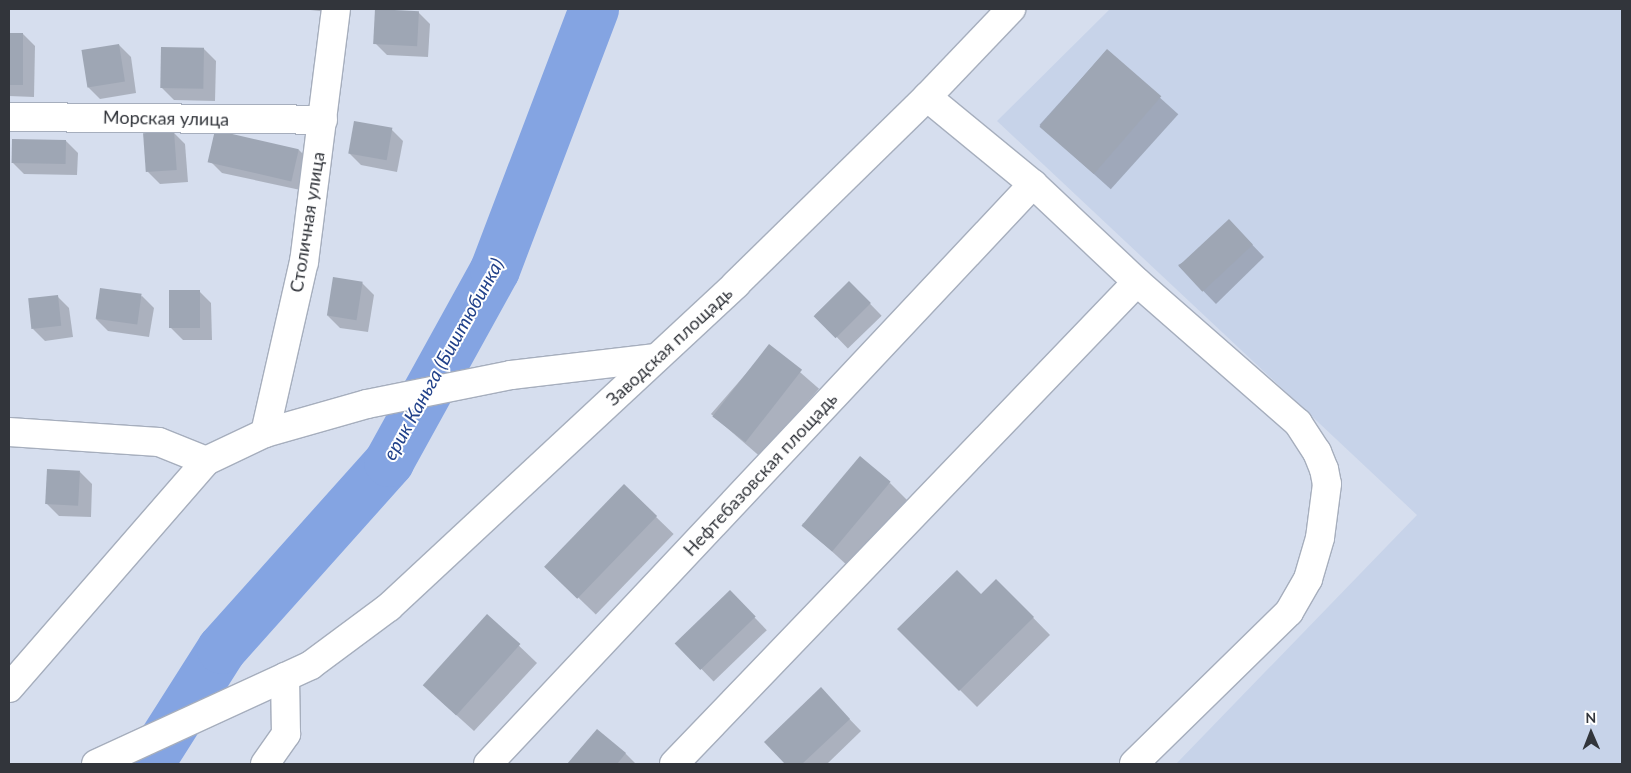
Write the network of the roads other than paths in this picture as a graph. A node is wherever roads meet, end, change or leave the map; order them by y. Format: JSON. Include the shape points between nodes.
{"nodes":[{"id":1,"x":336,"y":9,"type":"edge"},
{"id":2,"x":1011,"y":9,"type":"edge"},
{"id":3,"x":927,"y":97,"type":"junction"},
{"id":4,"x":9,"y":117,"type":"edge"},
{"id":5,"x":323,"y":120,"type":"junction"},
{"id":6,"x":1033,"y":184,"type":"junction"},
{"id":7,"x":1137,"y":282,"type":"junction"},
{"id":8,"x":656,"y":358,"type":"junction"},
{"id":9,"x":9,"y":432,"type":"edge"},
{"id":10,"x":265,"y":433,"type":"junction"},
{"id":11,"x":206,"y":460,"type":"junction"},
{"id":12,"x":285,"y":677,"type":"junction"},
{"id":13,"x":9,"y":688,"type":"edge"},
{"id":14,"x":96,"y":764,"type":"edge"},
{"id":15,"x":265,"y":764,"type":"edge"},
{"id":16,"x":488,"y":764,"type":"edge"},
{"id":17,"x":674,"y":764,"type":"edge"},
{"id":18,"x":1134,"y":764,"type":"edge"}],
"edges":[{"from":1,"to":5,"type":"street","name":"Столичная улица"},
{"from":2,"to":3,"type":"street","name":"Заводская площадь"},
{"from":3,"to":6,"type":"street"},
{"from":3,"to":8,"type":"street","name":"Заводская площадь"},
{"from":4,"to":5,"type":"street","name":"Морская улица"},
{"from":5,"to":10,"type":"street","name":"Столичная улица","via":[[304,262]]},
{"from":6,"to":7,"type":"street"},
{"from":6,"to":16,"type":"street","name":"Нефтебазовская площадь"},
{"from":7,"to":17,"type":"street"},
{"from":7,"to":18,"type":"street","via":[[1298,423],[1317,452],[1327,484],[1320,538],[1308,579],[1289,612]]},
{"from":8,"to":10,"type":"street","via":[[511,375],[367,404]]},
{"from":8,"to":12,"type":"street","name":"Заводская площадь","via":[[389,607],[311,665]]},
{"from":9,"to":11,"type":"street","via":[[159,442]]},
{"from":10,"to":11,"type":"street"},
{"from":11,"to":13,"type":"street"},
{"from":12,"to":14,"type":"street","name":"Заводская площадь"},
{"from":12,"to":15,"type":"street","via":[[286,734]]}]}
